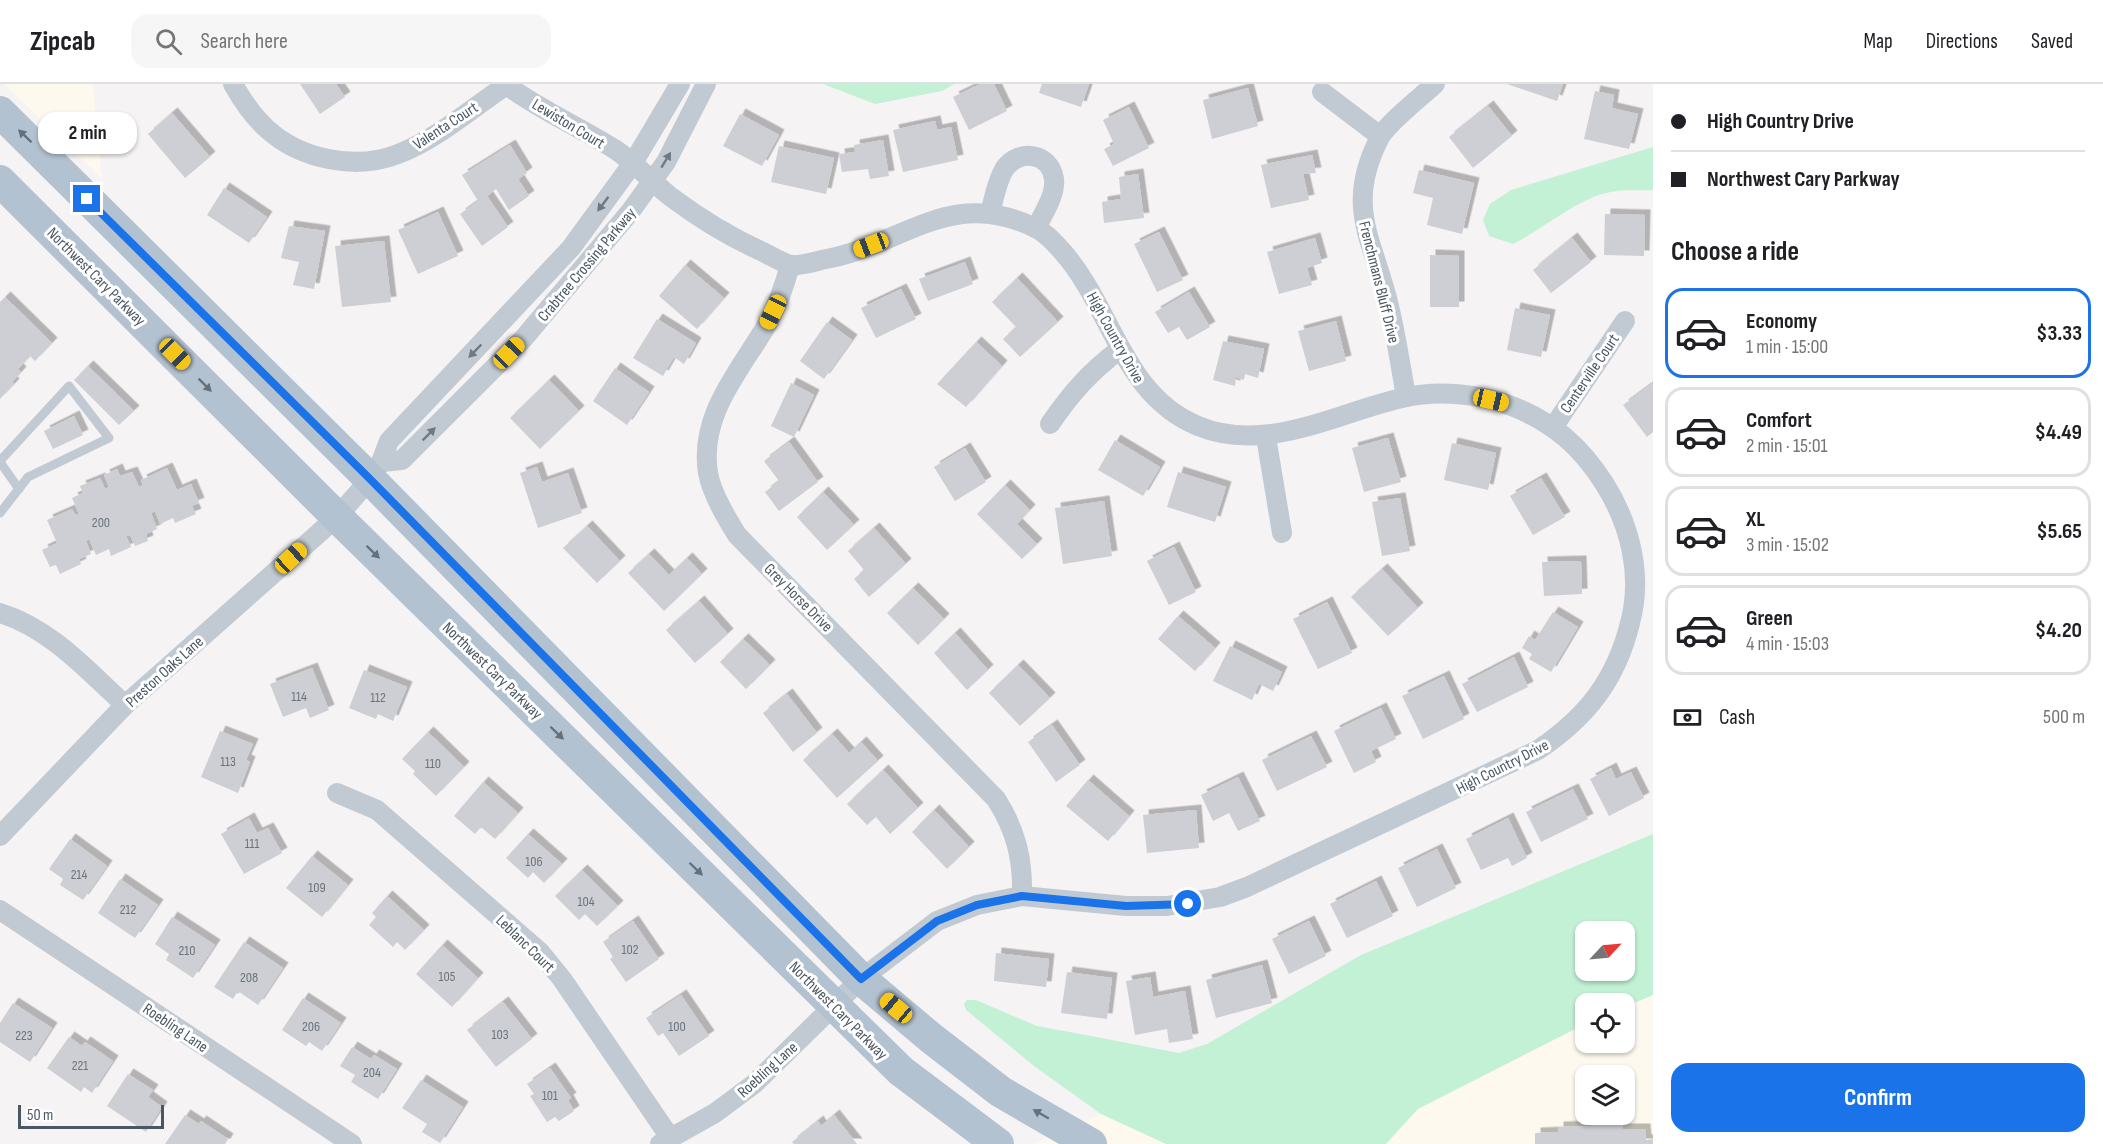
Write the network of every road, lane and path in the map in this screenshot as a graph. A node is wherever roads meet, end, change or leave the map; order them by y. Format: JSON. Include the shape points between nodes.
{"nodes":[{"id":1,"x":233,"y":84,"type":"edge"},
{"id":2,"x":680,"y":84,"type":"edge"},
{"id":3,"x":706,"y":84,"type":"edge"},
{"id":4,"x":1435,"y":84,"type":"edge"},
{"id":5,"x":505,"y":85,"type":"edge"},
{"id":6,"x":1322,"y":92,"type":"dead end"},
{"id":7,"x":0,"y":112,"type":"edge"},
{"id":8,"x":1380,"y":136,"type":"junction"},
{"id":9,"x":633,"y":164,"type":"junction"},
{"id":10,"x":652,"y":180,"type":"junction"},
{"id":11,"x":0,"y":181,"type":"edge"},
{"id":12,"x":990,"y":213,"type":"junction"},
{"id":13,"x":1036,"y":228,"type":"junction"},
{"id":14,"x":790,"y":265,"type":"junction"},
{"id":15,"x":1625,"y":321,"type":"dead end"},
{"id":16,"x":1120,"y":349,"type":"junction"},
{"id":17,"x":1406,"y":397,"type":"junction"},
{"id":18,"x":1050,"y":424,"type":"dead end"},
{"id":19,"x":1554,"y":426,"type":"junction"},
{"id":20,"x":1266,"y":437,"type":"junction"},
{"id":21,"x":0,"y":461,"type":"edge"},
{"id":22,"x":376,"y":470,"type":"junction"},
{"id":23,"x":19,"y":489,"type":"junction"},
{"id":24,"x":0,"y":513,"type":"edge"},
{"id":25,"x":337,"y":517,"type":"junction"},
{"id":26,"x":1282,"y":533,"type":"dead end"},
{"id":27,"x":1645,"y":576,"type":"edge"},
{"id":28,"x":0,"y":613,"type":"edge"},
{"id":29,"x":125,"y":705,"type":"junction"},
{"id":30,"x":337,"y":793,"type":"dead end"},
{"id":31,"x":0,"y":836,"type":"edge"},
{"id":32,"x":1022,"y":896,"type":"junction"},
{"id":33,"x":0,"y":910,"type":"edge"},
{"id":34,"x":861,"y":979,"type":"junction"},
{"id":35,"x":834,"y":1005,"type":"junction"},
{"id":36,"x":665,"y":1141,"type":"edge"},
{"id":37,"x":352,"y":1144,"type":"edge"},
{"id":38,"x":998,"y":1144,"type":"edge"},
{"id":39,"x":1091,"y":1144,"type":"edge"}],
"edges":[{"from":1,"to":5,"type":"street","name":"Valenta Court","via":[[254,116],[283,141],[320,157],[345,161],[383,159],[421,144]]},
{"from":2,"to":9,"type":"street","name":"Crabtree Crossing Parkway"},
{"from":10,"to":3,"type":"street","name":"Crabtree Crossing Parkway","one_way":true,"via":[[666,162]]},
{"from":4,"to":8,"type":"street","name":"Frenchmans Bluff Drive"},
{"from":5,"to":9,"type":"street","name":"Lewiston Court"},
{"from":6,"to":8,"type":"street"},
{"from":22,"to":7,"type":"main road","one_way":true},
{"from":8,"to":17,"type":"street","name":"Frenchmans Bluff Drive","via":[[1365,183],[1363,221],[1389,305]]},
{"from":9,"to":10,"type":"street"},
{"from":9,"to":22,"type":"street","name":"Crabtree Crossing Parkway","one_way":true,"via":[[549,274],[389,441]]},
{"from":10,"to":14,"type":"street","via":[[714,226]]},
{"from":22,"to":10,"type":"street","name":"Crabtree Crossing Parkway","one_way":true,"via":[[402,460],[523,339]]},
{"from":11,"to":25,"type":"main road","name":"Northwest Cary Parkway","one_way":true},
{"from":12,"to":13,"type":"street","name":"High Country Drive"},
{"from":12,"to":13,"type":"street","via":[[1004,171],[1013,159],[1026,154],[1037,156],[1048,165],[1054,179],[1050,200]]},
{"from":12,"to":14,"type":"street","name":"High Country Drive","via":[[943,216],[846,255]]},
{"from":13,"to":16,"type":"street","name":"High Country Drive","via":[[1051,238],[1071,261],[1089,287]]},
{"from":14,"to":32,"type":"street","name":"Grey Horse Drive","via":[[766,326],[721,396],[707,442],[708,474],[737,535],[996,799],[1016,834]]},
{"from":15,"to":19,"type":"street","name":"Centerville Court"},
{"from":16,"to":18,"type":"street","via":[[1073,390]]},
{"from":16,"to":20,"type":"street","name":"High Country Drive","via":[[1146,389],[1169,410],[1197,426],[1229,435]]},
{"from":17,"to":19,"type":"street","name":"High Country Drive","via":[[1447,394],[1479,398],[1503,403]]},
{"from":17,"to":20,"type":"street","name":"High Country Drive"},
{"from":19,"to":27,"type":"street","name":"High Country Drive","via":[[1580,451],[1615,500]]},
{"from":20,"to":26,"type":"street"},
{"from":21,"to":23,"type":"lane"},
{"from":21,"to":23,"type":"lane","via":[[69,386],[109,438],[28,477]]},
{"from":22,"to":25,"type":"street","name":"Crabtree Crossing Parkway"},
{"from":22,"to":34,"type":"main road"},
{"from":23,"to":24,"type":"lane"},
{"from":25,"to":29,"type":"street","name":"Preston Oaks Lane"},
{"from":25,"to":35,"type":"main road","name":"Northwest Cary Parkway","one_way":true},
{"from":27,"to":32,"type":"street","name":"High Country Drive","via":[[1614,668],[1572,726],[1538,750],[1220,897],[1188,904],[1126,906]]},
{"from":28,"to":29,"type":"street","via":[[66,650]]},
{"from":29,"to":31,"type":"street","name":"Preston Oaks Lane"},
{"from":30,"to":36,"type":"street","name":"Leblanc Court","via":[[377,810],[540,952],[562,979]]},
{"from":32,"to":34,"type":"street","name":"High Country Drive","via":[[977,905],[937,921]]},
{"from":33,"to":37,"type":"street","name":"Roebling Lane"},
{"from":34,"to":35,"type":"street","name":"Roebling Lane"},
{"from":39,"to":34,"type":"main road","one_way":true,"via":[[1001,1092]]},
{"from":35,"to":36,"type":"street","name":"Roebling Lane","via":[[754,1084],[715,1113]]},
{"from":35,"to":38,"type":"main road","name":"Northwest Cary Parkway","via":[[901,1071]]}]}
